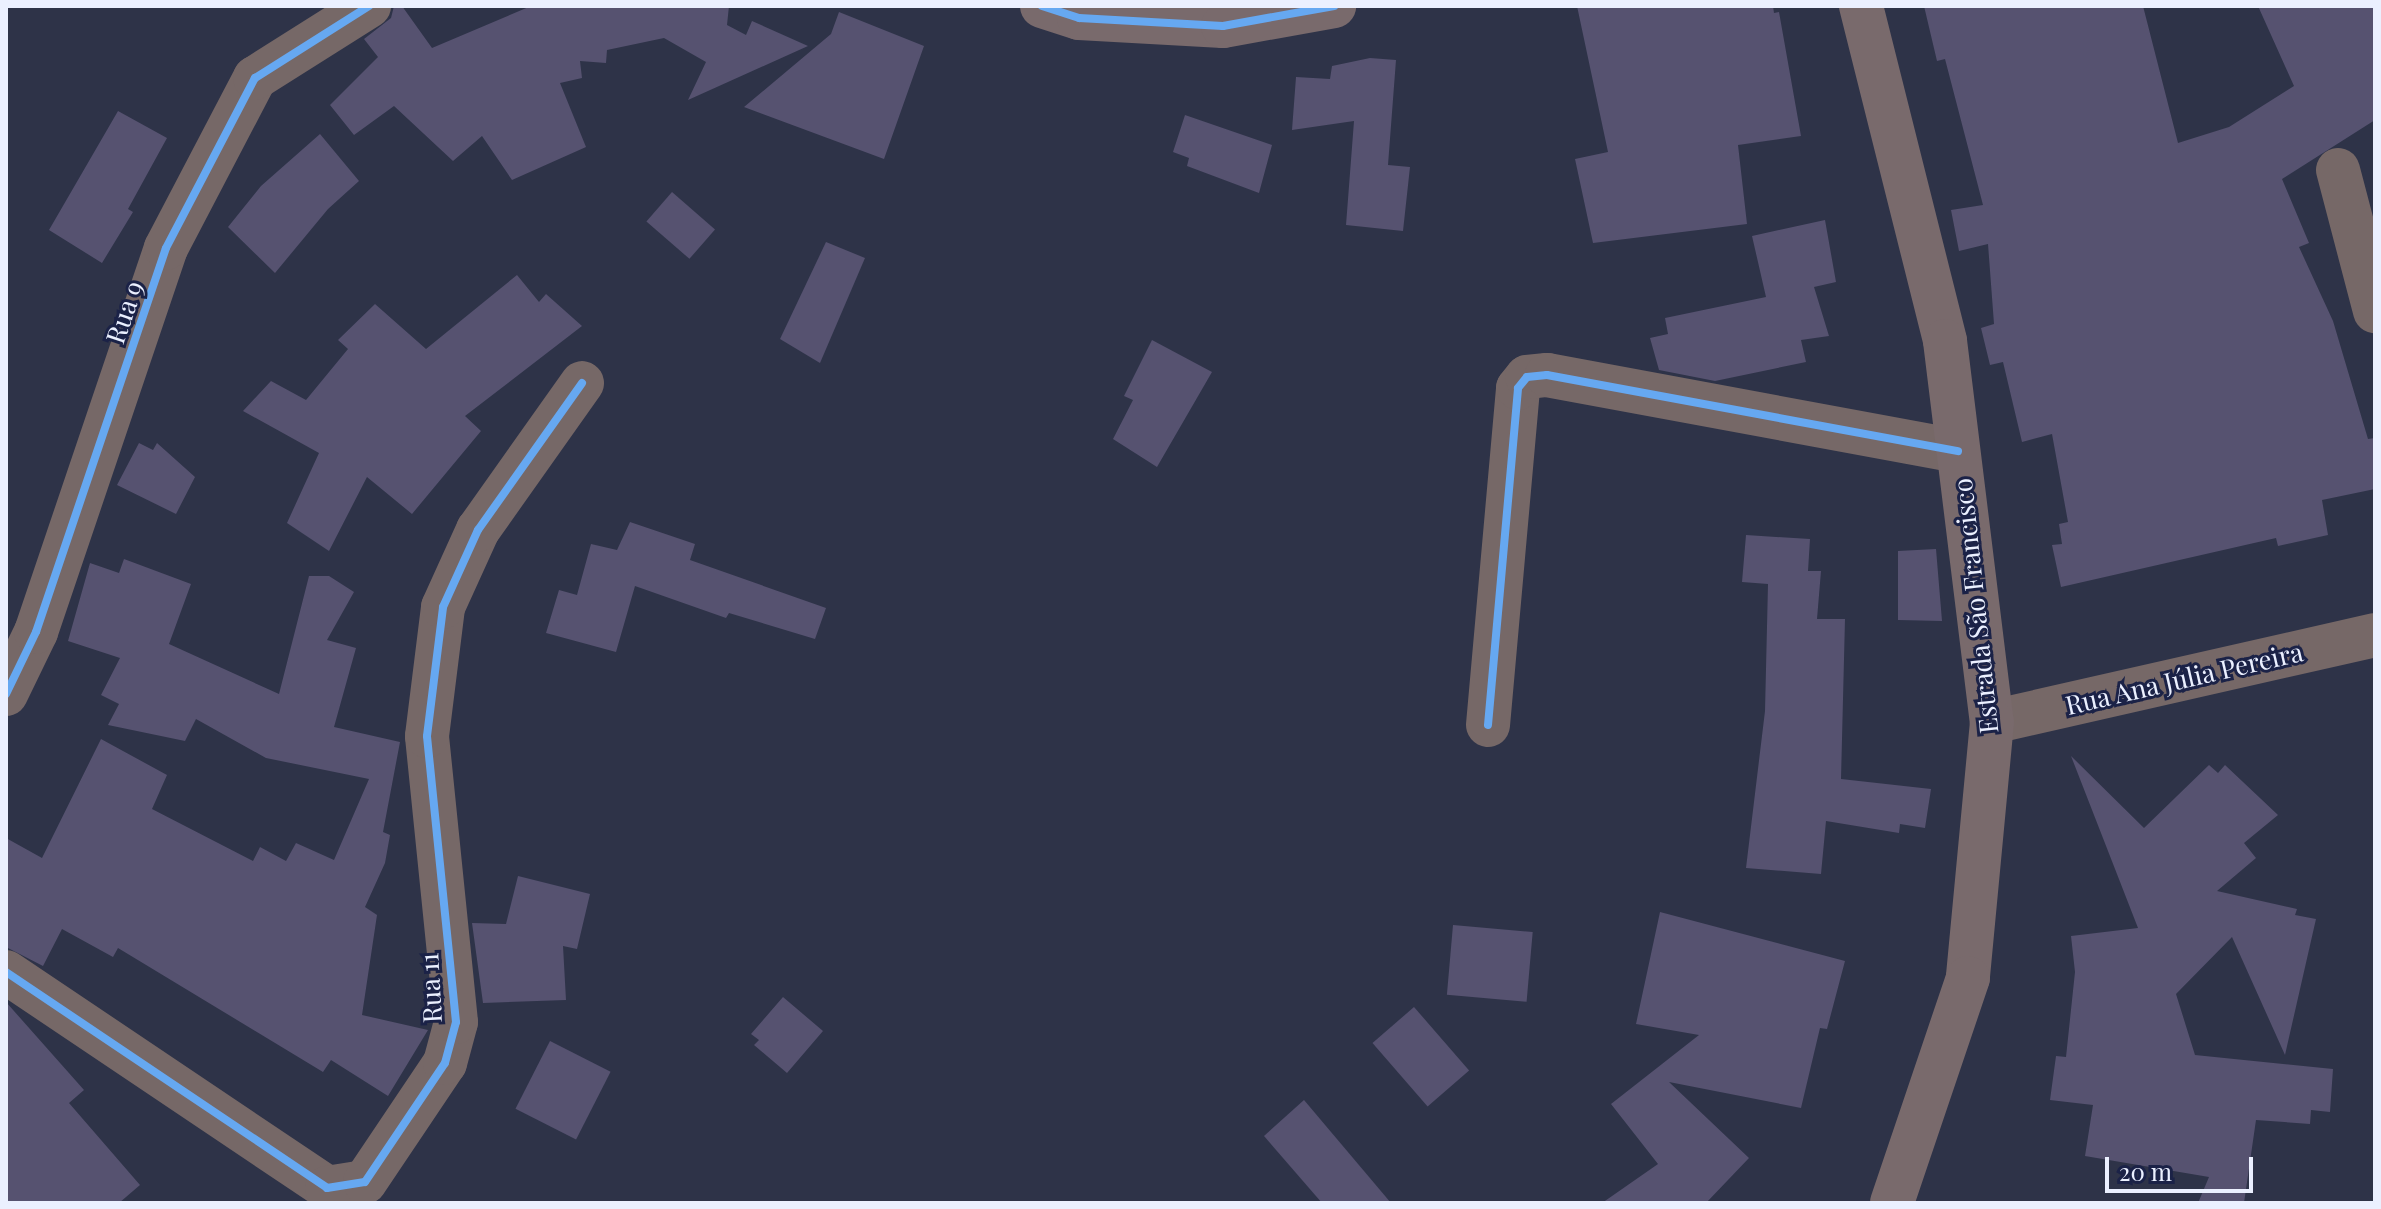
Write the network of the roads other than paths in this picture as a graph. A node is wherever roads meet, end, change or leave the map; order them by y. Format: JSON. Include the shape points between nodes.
{"nodes":[{"id":1,"x":369,"y":6,"type":"edge"},
{"id":2,"x":1042,"y":6,"type":"edge"},
{"id":3,"x":1334,"y":6,"type":"edge"},
{"id":4,"x":1861,"y":6,"type":"edge"},
{"id":5,"x":2338,"y":170,"type":"dead end"},
{"id":6,"x":2375,"y":311,"type":"edge"},
{"id":7,"x":582,"y":383,"type":"dead end"},
{"id":8,"x":1958,"y":451,"type":"junction"},
{"id":9,"x":21,"y":627,"type":"edge"},
{"id":10,"x":2375,"y":635,"type":"edge"},
{"id":11,"x":6,"y":694,"type":"edge"},
{"id":12,"x":1992,"y":722,"type":"junction"},
{"id":13,"x":1488,"y":725,"type":"dead end"},
{"id":14,"x":6,"y":972,"type":"edge"},
{"id":15,"x":1892,"y":1203,"type":"edge"}],
"edges":[{"from":1,"to":9,"type":"street","name":"Rua 9","via":[[255,78],[166,248]]},
{"from":2,"to":3,"type":"main road","via":[[1079,18],[1223,26]]},
{"from":4,"to":8,"type":"main road","name":"Estrada São Francisco","via":[[1945,341]]},
{"from":5,"to":6,"type":"street"},
{"from":7,"to":14,"type":"street","name":"Rua 11","via":[[478,530],[443,607],[427,736],[456,1022],[445,1063],[365,1182],[327,1188]]},
{"from":8,"to":12,"type":"main road","name":"Estrada São Francisco"},
{"from":8,"to":13,"type":"street","via":[[1547,375],[1527,377],[1518,388]]},
{"from":9,"to":11,"type":"street","name":"Rua 9"},
{"from":10,"to":12,"type":"street","name":"Rua Ana Júlia Pereira"},
{"from":12,"to":15,"type":"main road","name":"Estrada São Francisco","via":[[1968,978]]}]}
